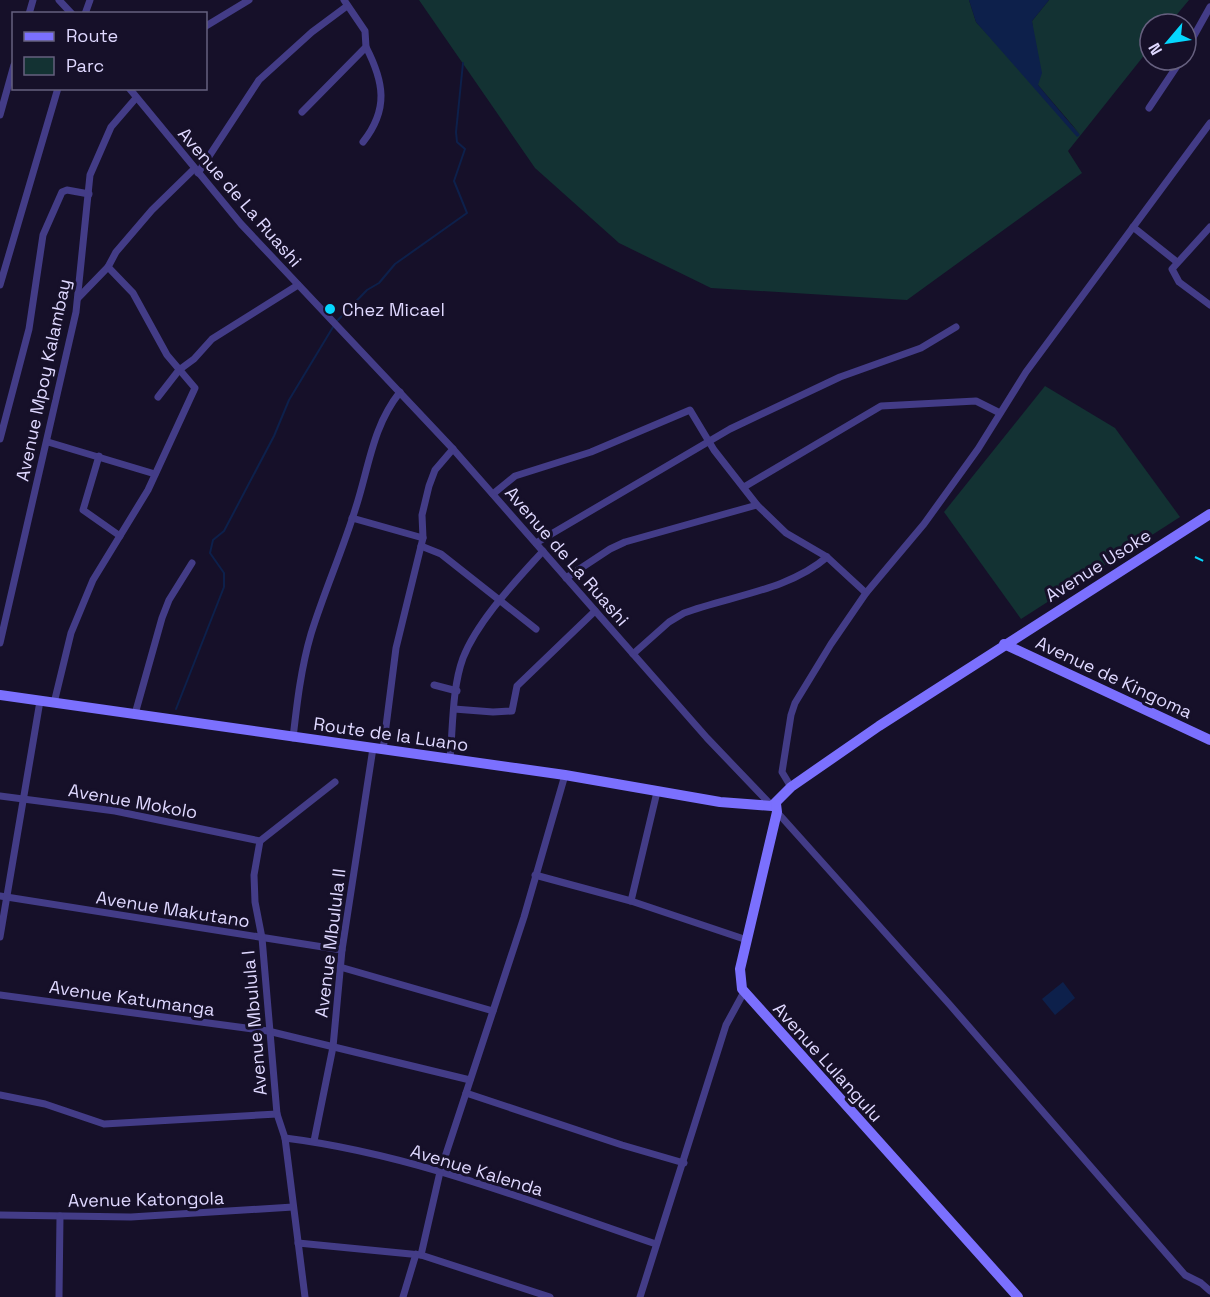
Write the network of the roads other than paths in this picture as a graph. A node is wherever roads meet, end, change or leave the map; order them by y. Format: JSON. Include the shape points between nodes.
{"nodes":[{"id":1,"x":59,"y":0,"type":"edge"},
{"id":2,"x":249,"y":0,"type":"edge"},
{"id":3,"x":345,"y":3,"type":"edge"},
{"id":4,"x":1210,"y":7,"type":"edge"},
{"id":5,"x":70,"y":12,"type":"edge"},
{"id":6,"x":207,"y":25,"type":"edge"},
{"id":7,"x":1198,"y":28,"type":"edge"},
{"id":8,"x":366,"y":46,"type":"junction"},
{"id":9,"x":12,"y":72,"type":"edge"},
{"id":10,"x":1172,"y":72,"type":"edge"},
{"id":11,"x":57,"y":90,"type":"edge"},
{"id":12,"x":130,"y":90,"type":"edge"},
{"id":13,"x":136,"y":98,"type":"junction"},
{"id":14,"x":1149,"y":108,"type":"dead end"},
{"id":15,"x":302,"y":112,"type":"dead end"},
{"id":16,"x":0,"y":115,"type":"edge"},
{"id":17,"x":1210,"y":123,"type":"edge"},
{"id":18,"x":363,"y":142,"type":"dead end"},
{"id":19,"x":196,"y":171,"type":"junction"},
{"id":20,"x":88,"y":194,"type":"junction"},
{"id":21,"x":1132,"y":227,"type":"junction"},
{"id":22,"x":1210,"y":227,"type":"edge"},
{"id":23,"x":1176,"y":262,"type":"junction"},
{"id":24,"x":108,"y":267,"type":"junction"},
{"id":25,"x":0,"y":285,"type":"edge"},
{"id":26,"x":298,"y":285,"type":"junction"},
{"id":27,"x":78,"y":298,"type":"junction"},
{"id":28,"x":1210,"y":305,"type":"edge"},
{"id":29,"x":956,"y":327,"type":"dead end"},
{"id":30,"x":179,"y":370,"type":"junction"},
{"id":31,"x":400,"y":392,"type":"junction"},
{"id":32,"x":158,"y":397,"type":"dead end"},
{"id":33,"x":1000,"y":413,"type":"junction"},
{"id":34,"x":0,"y":439,"type":"edge"},
{"id":35,"x":709,"y":441,"type":"junction"},
{"id":36,"x":48,"y":442,"type":"junction"},
{"id":37,"x":453,"y":449,"type":"junction"},
{"id":38,"x":99,"y":456,"type":"junction"},
{"id":39,"x":155,"y":474,"type":"junction"},
{"id":40,"x":744,"y":487,"type":"junction"},
{"id":41,"x":493,"y":494,"type":"junction"},
{"id":42,"x":757,"y":505,"type":"junction"},
{"id":43,"x":1210,"y":514,"type":"edge"},
{"id":44,"x":352,"y":518,"type":"junction"},
{"id":45,"x":120,"y":536,"type":"junction"},
{"id":46,"x":422,"y":542,"type":"junction"},
{"id":47,"x":536,"y":543,"type":"junction"},
{"id":48,"x":543,"y":551,"type":"junction"},
{"id":49,"x":827,"y":557,"type":"junction"},
{"id":50,"x":192,"y":563,"type":"dead end"},
{"id":51,"x":566,"y":578,"type":"junction"},
{"id":52,"x":866,"y":592,"type":"junction"},
{"id":53,"x":499,"y":600,"type":"junction"},
{"id":54,"x":595,"y":611,"type":"junction"},
{"id":55,"x":536,"y":629,"type":"dead end"},
{"id":56,"x":0,"y":643,"type":"edge"},
{"id":57,"x":1004,"y":644,"type":"junction"},
{"id":58,"x":633,"y":654,"type":"junction"},
{"id":59,"x":435,"y":685,"type":"dead end"},
{"id":60,"x":457,"y":691,"type":"junction"},
{"id":61,"x":0,"y":695,"type":"edge"},
{"id":62,"x":40,"y":701,"type":"junction"},
{"id":63,"x":54,"y":703,"type":"junction"},
{"id":64,"x":454,"y":709,"type":"junction"},
{"id":65,"x":135,"y":714,"type":"junction"},
{"id":66,"x":293,"y":738,"type":"junction"},
{"id":67,"x":1210,"y":740,"type":"edge"},
{"id":68,"x":378,"y":749,"type":"junction"},
{"id":69,"x":450,"y":759,"type":"junction"},
{"id":70,"x":565,"y":776,"type":"junction"},
{"id":71,"x":335,"y":782,"type":"dead end"},
{"id":72,"x":791,"y":787,"type":"junction"},
{"id":73,"x":657,"y":792,"type":"junction"},
{"id":74,"x":0,"y":796,"type":"edge"},
{"id":75,"x":22,"y":800,"type":"junction"},
{"id":76,"x":775,"y":808,"type":"junction"},
{"id":77,"x":260,"y":841,"type":"junction"},
{"id":78,"x":535,"y":875,"type":"junction"},
{"id":79,"x":3,"y":896,"type":"edge"},
{"id":80,"x":631,"y":901,"type":"junction"},
{"id":81,"x":0,"y":937,"type":"edge"},
{"id":82,"x":262,"y":938,"type":"junction"},
{"id":83,"x":747,"y":940,"type":"junction"},
{"id":84,"x":342,"y":950,"type":"junction"},
{"id":85,"x":340,"y":967,"type":"junction"},
{"id":86,"x":744,"y":992,"type":"junction"},
{"id":87,"x":0,"y":995,"type":"edge"},
{"id":88,"x":493,"y":1011,"type":"junction"},
{"id":89,"x":268,"y":1031,"type":"junction"},
{"id":90,"x":333,"y":1047,"type":"junction"},
{"id":91,"x":470,"y":1080,"type":"junction"},
{"id":92,"x":466,"y":1093,"type":"junction"},
{"id":93,"x":0,"y":1095,"type":"edge"},
{"id":94,"x":277,"y":1114,"type":"junction"},
{"id":95,"x":285,"y":1138,"type":"junction"},
{"id":96,"x":314,"y":1141,"type":"junction"},
{"id":97,"x":684,"y":1163,"type":"junction"},
{"id":98,"x":440,"y":1172,"type":"junction"},
{"id":99,"x":293,"y":1207,"type":"junction"},
{"id":100,"x":0,"y":1215,"type":"edge"},
{"id":101,"x":60,"y":1216,"type":"junction"},
{"id":102,"x":298,"y":1243,"type":"junction"},
{"id":103,"x":656,"y":1244,"type":"junction"},
{"id":104,"x":419,"y":1255,"type":"junction"},
{"id":105,"x":1210,"y":1291,"type":"edge"},
{"id":106,"x":59,"y":1297,"type":"edge"},
{"id":107,"x":305,"y":1297,"type":"edge"},
{"id":108,"x":403,"y":1297,"type":"edge"},
{"id":109,"x":550,"y":1297,"type":"edge"},
{"id":110,"x":640,"y":1297,"type":"edge"},
{"id":111,"x":1018,"y":1297,"type":"edge"}],
"edges":[{"from":1,"to":5,"type":"street"},
{"from":2,"to":6,"type":"street"},
{"from":3,"to":8,"type":"street","via":[[365,31]]},
{"from":3,"to":19,"type":"street","via":[[259,80]]},
{"from":4,"to":7,"type":"street"},
{"from":8,"to":15,"type":"street"},
{"from":8,"to":18,"type":"street","via":[[378,73],[381,107],[374,128]]},
{"from":9,"to":16,"type":"street"},
{"from":10,"to":14,"type":"street"},
{"from":11,"to":25,"type":"street"},
{"from":12,"to":13,"type":"street","name":"Avenue de La Ruashi"},
{"from":13,"to":19,"type":"street","name":"Avenue de La Ruashi"},
{"from":13,"to":20,"type":"street","name":"Avenue Mpoy Kalambay","via":[[111,127],[92,168]]},
{"from":17,"to":21,"type":"street"},
{"from":19,"to":24,"type":"street","via":[[152,210]]},
{"from":19,"to":26,"type":"street","name":"Avenue de La Ruashi"},
{"from":20,"to":27,"type":"street","name":"Avenue Mpoy Kalambay"},
{"from":20,"to":34,"type":"street","via":[[62,192],[46,224],[28,338]]},
{"from":21,"to":23,"type":"street"},
{"from":21,"to":33,"type":"street"},
{"from":22,"to":23,"type":"street"},
{"from":23,"to":28,"type":"street","via":[[1172,269],[1175,277]]},
{"from":24,"to":27,"type":"street"},
{"from":24,"to":30,"type":"street","via":[[133,292]]},
{"from":26,"to":30,"type":"street","via":[[212,339]]},
{"from":26,"to":31,"type":"street","name":"Avenue de La Ruashi"},
{"from":27,"to":36,"type":"street","name":"Avenue Mpoy Kalambay"},
{"from":29,"to":35,"type":"street","via":[[921,348],[840,377]]},
{"from":30,"to":32,"type":"street"},
{"from":30,"to":39,"type":"street","via":[[195,391]]},
{"from":31,"to":37,"type":"street","name":"Avenue de La Ruashi"},
{"from":31,"to":44,"type":"street","via":[[378,425]]},
{"from":33,"to":40,"type":"street","via":[[976,401],[881,406]]},
{"from":33,"to":52,"type":"street","via":[[924,524]]},
{"from":35,"to":40,"type":"street"},
{"from":35,"to":41,"type":"street","via":[[687,409],[591,452],[515,476]]},
{"from":35,"to":47,"type":"street"},
{"from":36,"to":38,"type":"street"},
{"from":36,"to":56,"type":"street","name":"Avenue Mpoy Kalambay"},
{"from":37,"to":41,"type":"street","name":"Avenue de La Ruashi"},
{"from":37,"to":46,"type":"street","name":"Avenue Mbulula II","via":[[431,478],[422,514]]},
{"from":38,"to":39,"type":"street"},
{"from":38,"to":45,"type":"street","via":[[83,510]]},
{"from":39,"to":45,"type":"street"},
{"from":40,"to":42,"type":"street"},
{"from":41,"to":47,"type":"street","name":"Avenue de La Ruashi"},
{"from":42,"to":49,"type":"street","via":[[786,533]]},
{"from":42,"to":51,"type":"street","via":[[625,542]]},
{"from":43,"to":57,"type":"street","name":"Avenue Usoke"},
{"from":44,"to":46,"type":"street"},
{"from":44,"to":66,"type":"street","via":[[310,637]]},
{"from":45,"to":63,"type":"street","via":[[76,620]]},
{"from":46,"to":53,"type":"street"},
{"from":46,"to":68,"type":"street","name":"Avenue Mbulula II","via":[[396,648]]},
{"from":47,"to":48,"type":"street","name":"Avenue de La Ruashi"},
{"from":48,"to":51,"type":"street","name":"Avenue de La Ruashi"},
{"from":48,"to":53,"type":"street"},
{"from":49,"to":52,"type":"street"},
{"from":49,"to":58,"type":"street","via":[[795,577],[684,613]]},
{"from":50,"to":65,"type":"street","via":[[162,618]]},
{"from":51,"to":54,"type":"street","name":"Avenue de La Ruashi"},
{"from":52,"to":72,"type":"street","via":[[795,703],[782,772]]},
{"from":53,"to":55,"type":"street"},
{"from":53,"to":60,"type":"street","via":[[463,658]]},
{"from":54,"to":58,"type":"street","name":"Avenue de La Ruashi"},
{"from":54,"to":64,"type":"street","via":[[517,686],[512,711]]},
{"from":57,"to":67,"type":"street","name":"Avenue de Kingoma"},
{"from":57,"to":72,"type":"street","name":"Avenue Usoke"},
{"from":58,"to":76,"type":"street","name":"Avenue de La Ruashi"},
{"from":59,"to":60,"type":"street"},
{"from":60,"to":64,"type":"street"},
{"from":61,"to":62,"type":"street","name":"Route de la Luano"},
{"from":62,"to":63,"type":"street","name":"Route de la Luano"},
{"from":62,"to":75,"type":"street"},
{"from":63,"to":65,"type":"street","name":"Route de la Luano"},
{"from":64,"to":69,"type":"street"},
{"from":65,"to":66,"type":"street","name":"Route de la Luano"},
{"from":66,"to":68,"type":"street","name":"Route de la Luano"},
{"from":68,"to":69,"type":"street","name":"Route de la Luano"},
{"from":68,"to":84,"type":"street","name":"Avenue Mbulula II"},
{"from":69,"to":70,"type":"street","name":"Route de la Luano"},
{"from":70,"to":73,"type":"street","name":"Route de la Luano"},
{"from":70,"to":78,"type":"street"},
{"from":71,"to":77,"type":"street"},
{"from":72,"to":76,"type":"street","name":"Avenue Usoke"},
{"from":73,"to":76,"type":"street","name":"Route de la Luano"},
{"from":73,"to":80,"type":"street"},
{"from":74,"to":75,"type":"street","name":"Avenue Mokolo"},
{"from":75,"to":77,"type":"street","name":"Avenue Mokolo","via":[[115,811]]},
{"from":75,"to":79,"type":"street"},
{"from":76,"to":83,"type":"street"},
{"from":76,"to":105,"type":"street","name":"Avenue de La Ruashi","via":[[1185,1275]]},
{"from":77,"to":82,"type":"street","name":"Avenue Mbulula I","via":[[254,888]]},
{"from":78,"to":80,"type":"street"},
{"from":78,"to":88,"type":"street"},
{"from":79,"to":81,"type":"street"},
{"from":79,"to":82,"type":"street","name":"Avenue Makutano"},
{"from":80,"to":83,"type":"street"},
{"from":82,"to":84,"type":"street","name":"Avenue Makutano"},
{"from":82,"to":89,"type":"street","name":"Avenue Mbulula I"},
{"from":83,"to":86,"type":"street","via":[[739,975]]},
{"from":84,"to":85,"type":"street","name":"Avenue Mbulula II"},
{"from":85,"to":88,"type":"street"},
{"from":85,"to":90,"type":"street","name":"Avenue Mbulula II"},
{"from":86,"to":97,"type":"street","via":[[726,1025]]},
{"from":86,"to":111,"type":"street","name":"Avenue Lulangulu"},
{"from":87,"to":89,"type":"street","name":"Avenue Katumanga"},
{"from":88,"to":91,"type":"street"},
{"from":89,"to":90,"type":"street","name":"Avenue Katumanga"},
{"from":89,"to":94,"type":"street","name":"Avenue Mbulula I"},
{"from":90,"to":91,"type":"street","name":"Avenue Katumanga"},
{"from":90,"to":96,"type":"street","name":"Avenue Mbulula II"},
{"from":91,"to":92,"type":"street"},
{"from":92,"to":97,"type":"street"},
{"from":92,"to":98,"type":"street"},
{"from":93,"to":94,"type":"street","via":[[45,1104],[104,1124]]},
{"from":94,"to":95,"type":"street","name":"Avenue Mbulula I"},
{"from":95,"to":96,"type":"street","name":"Avenue Kalenda"},
{"from":95,"to":99,"type":"street","name":"Avenue Mbulula I"},
{"from":96,"to":98,"type":"street","name":"Avenue Kalenda"},
{"from":97,"to":103,"type":"street"},
{"from":98,"to":103,"type":"street","name":"Avenue Kalenda"},
{"from":98,"to":104,"type":"street"},
{"from":99,"to":101,"type":"street","name":"Avenue Katongola","via":[[166,1216]]},
{"from":99,"to":102,"type":"street","name":"Avenue Mbulula I"},
{"from":100,"to":101,"type":"street","name":"Avenue Katongola"},
{"from":101,"to":106,"type":"street"},
{"from":102,"to":104,"type":"street"},
{"from":102,"to":107,"type":"street","name":"Avenue Mbulula I"},
{"from":103,"to":110,"type":"street"},
{"from":104,"to":108,"type":"street"},
{"from":104,"to":109,"type":"street"}]}
